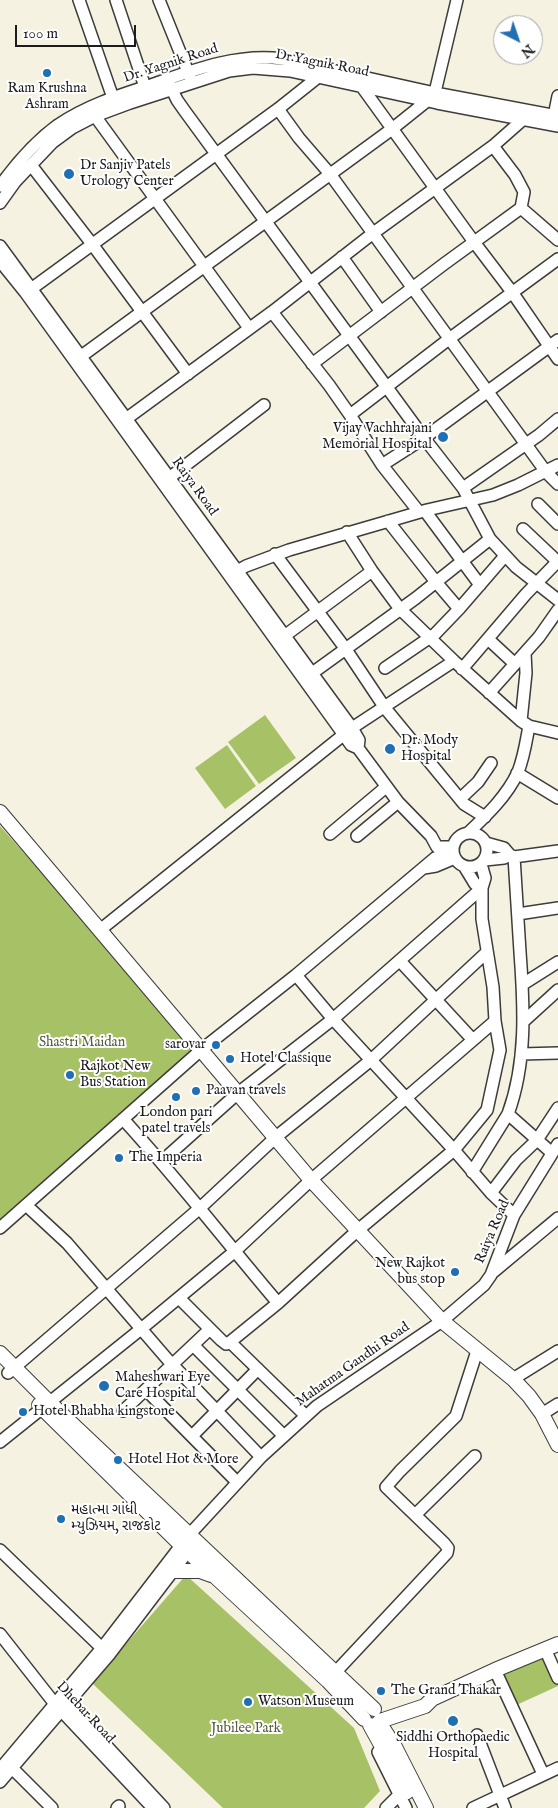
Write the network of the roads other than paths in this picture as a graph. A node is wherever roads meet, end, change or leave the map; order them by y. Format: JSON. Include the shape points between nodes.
{"nodes":[{"id":1,"x":79,"y":0,"type":"edge"},
{"id":2,"x":116,"y":0,"type":"edge"},
{"id":3,"x":159,"y":0,"type":"edge"},
{"id":4,"x":457,"y":0,"type":"edge"},
{"id":5,"x":190,"y":77,"type":"junction"},
{"id":6,"x":317,"y":78,"type":"junction"},
{"id":7,"x":169,"y":84,"type":"junction"},
{"id":8,"x":145,"y":87,"type":"junction"},
{"id":9,"x":362,"y":87,"type":"junction"},
{"id":10,"x":558,"y":96,"type":"edge"},
{"id":11,"x":431,"y":97,"type":"junction"},
{"id":12,"x":113,"y":98,"type":"junction"},
{"id":13,"x":278,"y":109,"type":"junction"},
{"id":14,"x":96,"y":116,"type":"junction"},
{"id":15,"x":527,"y":116,"type":"junction"},
{"id":16,"x":556,"y":120,"type":"edge"},
{"id":17,"x":392,"y":129,"type":"junction"},
{"id":18,"x":493,"y":146,"type":"junction"},
{"id":19,"x":216,"y":154,"type":"junction"},
{"id":20,"x":31,"y":165,"type":"junction"},
{"id":21,"x":330,"y":174,"type":"junction"},
{"id":22,"x":0,"y":186,"type":"edge"},
{"id":23,"x":436,"y":188,"type":"junction"},
{"id":24,"x":154,"y":199,"type":"junction"},
{"id":25,"x":0,"y":203,"type":"edge"},
{"id":26,"x":522,"y":208,"type":"junction"},
{"id":27,"x":266,"y":221,"type":"junction"},
{"id":28,"x":372,"y":234,"type":"junction"},
{"id":29,"x":558,"y":240,"type":"edge"},
{"id":30,"x":474,"y":242,"type":"junction"},
{"id":31,"x":92,"y":244,"type":"junction"},
{"id":32,"x":0,"y":246,"type":"edge"},
{"id":33,"x":342,"y":256,"type":"junction"},
{"id":34,"x":558,"y":259,"type":"edge"},
{"id":35,"x":0,"y":261,"type":"edge"},
{"id":36,"x":205,"y":266,"type":"junction"},
{"id":37,"x":309,"y":282,"type":"junction"},
{"id":38,"x":412,"y":288,"type":"junction"},
{"id":39,"x":28,"y":291,"type":"junction"},
{"id":40,"x":512,"y":292,"type":"junction"},
{"id":41,"x":143,"y":312,"type":"junction"},
{"id":42,"x":272,"y":312,"type":"junction"},
{"id":43,"x":381,"y":312,"type":"junction"},
{"id":44,"x":249,"y":328,"type":"junction"},
{"id":45,"x":348,"y":336,"type":"junction"},
{"id":46,"x":449,"y":339,"type":"junction"},
{"id":47,"x":554,"y":343,"type":"edge"},
{"id":48,"x":78,"y":359,"type":"junction"},
{"id":49,"x":558,"y":359,"type":"edge"},
{"id":50,"x":312,"y":364,"type":"junction"},
{"id":51,"x":188,"y":374,"type":"junction"},
{"id":52,"x":387,"y":387,"type":"junction"},
{"id":53,"x":489,"y":392,"type":"junction"},
{"id":54,"x":264,"y":405,"type":"dead end"},
{"id":55,"x":350,"y":415,"type":"junction"},
{"id":56,"x":126,"y":419,"type":"junction"},
{"id":57,"x":558,"y":419,"type":"edge"},
{"id":58,"x":424,"y":438,"type":"junction"},
{"id":59,"x":526,"y":444,"type":"junction"},
{"id":60,"x":382,"y":465,"type":"junction"},
{"id":61,"x":558,"y":465,"type":"edge"},
{"id":62,"x":546,"y":472,"type":"junction"},
{"id":63,"x":169,"y":478,"type":"junction"},
{"id":64,"x":558,"y":484,"type":"edge"},
{"id":65,"x":463,"y":488,"type":"junction"},
{"id":66,"x":468,"y":500,"type":"junction"},
{"id":67,"x":538,"y":504,"type":"dead end"},
{"id":68,"x":422,"y":512,"type":"junction"},
{"id":69,"x":388,"y":521,"type":"junction"},
{"id":70,"x":558,"y":524,"type":"edge"},
{"id":71,"x":523,"y":529,"type":"dead end"},
{"id":72,"x":347,"y":532,"type":"junction"},
{"id":73,"x":490,"y":540,"type":"junction"},
{"id":74,"x":275,"y":554,"type":"junction"},
{"id":75,"x":504,"y":556,"type":"junction"},
{"id":76,"x":558,"y":561,"type":"edge"},
{"id":77,"x":462,"y":563,"type":"junction"},
{"id":78,"x":372,"y":571,"type":"junction"},
{"id":79,"x":234,"y":573,"type":"junction"},
{"id":80,"x":436,"y":582,"type":"junction"},
{"id":81,"x":537,"y":584,"type":"junction"},
{"id":82,"x":480,"y":585,"type":"junction"},
{"id":83,"x":558,"y":600,"type":"edge"},
{"id":84,"x":400,"y":609,"type":"junction"},
{"id":85,"x":459,"y":609,"type":"junction"},
{"id":86,"x":318,"y":610,"type":"junction"},
{"id":87,"x":558,"y":610,"type":"edge"},
{"id":88,"x":429,"y":638,"type":"junction"},
{"id":89,"x":281,"y":639,"type":"junction"},
{"id":90,"x":488,"y":639,"type":"junction"},
{"id":91,"x":345,"y":648,"type":"junction"},
{"id":92,"x":525,"y":653,"type":"junction"},
{"id":93,"x":515,"y":664,"type":"junction"},
{"id":94,"x":458,"y":665,"type":"junction"},
{"id":95,"x":385,"y":668,"type":"dead end"},
{"id":96,"x":312,"y":674,"type":"junction"},
{"id":97,"x":489,"y":693,"type":"junction"},
{"id":98,"x":385,"y":708,"type":"junction"},
{"id":99,"x":525,"y":724,"type":"junction"},
{"id":100,"x":348,"y":732,"type":"junction"},
{"id":101,"x":558,"y":733,"type":"edge"},
{"id":102,"x":491,"y":763,"type":"dead end"},
{"id":103,"x":518,"y":773,"type":"junction"},
{"id":104,"x":386,"y":787,"type":"junction"},
{"id":105,"x":558,"y":798,"type":"edge"},
{"id":106,"x":460,"y":800,"type":"junction"},
{"id":107,"x":398,"y":802,"type":"junction"},
{"id":108,"x":0,"y":812,"type":"edge"},
{"id":109,"x":485,"y":816,"type":"junction"},
{"id":110,"x":468,"y":833,"type":"junction"},
{"id":111,"x":330,"y":834,"type":"dead end"},
{"id":112,"x":357,"y":836,"type":"dead end"},
{"id":113,"x":486,"y":843,"type":"junction"},
{"id":114,"x":558,"y":851,"type":"edge"},
{"id":115,"x":456,"y":852,"type":"junction"},
{"id":116,"x":512,"y":856,"type":"junction"},
{"id":117,"x":483,"y":862,"type":"junction"},
{"id":118,"x":482,"y":888,"type":"junction"},
{"id":119,"x":557,"y":911,"type":"edge"},
{"id":120,"x":518,"y":914,"type":"junction"},
{"id":121,"x":100,"y":930,"type":"junction"},
{"id":122,"x":488,"y":952,"type":"junction"},
{"id":123,"x":400,"y":961,"type":"junction"},
{"id":124,"x":558,"y":962,"type":"edge"},
{"id":125,"x":296,"y":975,"type":"junction"},
{"id":126,"x":523,"y":984,"type":"junction"},
{"id":127,"x":558,"y":990,"type":"edge"},
{"id":128,"x":437,"y":1000,"type":"junction"},
{"id":129,"x":333,"y":1019,"type":"junction"},
{"id":130,"x":524,"y":1021,"type":"junction"},
{"id":131,"x":495,"y":1022,"type":"junction"},
{"id":132,"x":473,"y":1040,"type":"junction"},
{"id":133,"x":201,"y":1050,"type":"junction"},
{"id":134,"x":558,"y":1053,"type":"edge"},
{"id":135,"x":521,"y":1054,"type":"junction"},
{"id":136,"x":371,"y":1060,"type":"junction"},
{"id":137,"x":238,"y":1093,"type":"junction"},
{"id":138,"x":406,"y":1098,"type":"junction"},
{"id":139,"x":558,"y":1108,"type":"edge"},
{"id":140,"x":508,"y":1114,"type":"junction"},
{"id":141,"x":123,"y":1119,"type":"junction"},
{"id":142,"x":276,"y":1137,"type":"junction"},
{"id":143,"x":537,"y":1140,"type":"junction"},
{"id":144,"x":555,"y":1149,"type":"edge"},
{"id":145,"x":454,"y":1150,"type":"junction"},
{"id":146,"x":162,"y":1161,"type":"junction"},
{"id":147,"x":472,"y":1172,"type":"junction"},
{"id":148,"x":311,"y":1180,"type":"junction"},
{"id":149,"x":491,"y":1193,"type":"junction"},
{"id":150,"x":26,"y":1205,"type":"junction"},
{"id":151,"x":200,"y":1208,"type":"junction"},
{"id":152,"x":514,"y":1216,"type":"junction"},
{"id":153,"x":558,"y":1218,"type":"edge"},
{"id":154,"x":0,"y":1228,"type":"edge"},
{"id":155,"x":358,"y":1230,"type":"junction"},
{"id":156,"x":234,"y":1252,"type":"junction"},
{"id":157,"x":491,"y":1274,"type":"junction"},
{"id":158,"x":106,"y":1288,"type":"junction"},
{"id":159,"x":179,"y":1298,"type":"junction"},
{"id":160,"x":278,"y":1303,"type":"junction"},
{"id":161,"x":442,"y":1321,"type":"junction"},
{"id":162,"x":141,"y":1329,"type":"junction"},
{"id":163,"x":210,"y":1329,"type":"junction"},
{"id":164,"x":230,"y":1342,"type":"junction"},
{"id":165,"x":194,"y":1345,"type":"junction"},
{"id":166,"x":477,"y":1351,"type":"junction"},
{"id":167,"x":558,"y":1351,"type":"edge"},
{"id":168,"x":4,"y":1362,"type":"edge"},
{"id":169,"x":173,"y":1365,"type":"junction"},
{"id":170,"x":258,"y":1368,"type":"junction"},
{"id":171,"x":513,"y":1379,"type":"junction"},
{"id":172,"x":237,"y":1389,"type":"junction"},
{"id":173,"x":146,"y":1390,"type":"junction"},
{"id":174,"x":558,"y":1404,"type":"edge"},
{"id":175,"x":45,"y":1405,"type":"junction"},
{"id":176,"x":123,"y":1410,"type":"dead end"},
{"id":177,"x":217,"y":1410,"type":"junction"},
{"id":178,"x":542,"y":1414,"type":"junction"},
{"id":179,"x":306,"y":1416,"type":"junction"},
{"id":180,"x":192,"y":1436,"type":"junction"},
{"id":181,"x":284,"y":1436,"type":"junction"},
{"id":182,"x":0,"y":1442,"type":"edge"},
{"id":183,"x":558,"y":1445,"type":"edge"},
{"id":184,"x":475,"y":1456,"type":"dead end"},
{"id":185,"x":261,"y":1457,"type":"junction"},
{"id":186,"x":237,"y":1482,"type":"junction"},
{"id":187,"x":416,"y":1515,"type":"junction"},
{"id":188,"x":190,"y":1540,"type":"junction"},
{"id":189,"x":0,"y":1550,"type":"edge"},
{"id":190,"x":174,"y":1571,"type":"junction"},
{"id":191,"x":214,"y":1576,"type":"junction"},
{"id":192,"x":0,"y":1634,"type":"edge"},
{"id":193,"x":551,"y":1647,"type":"edge"},
{"id":194,"x":105,"y":1652,"type":"junction"},
{"id":195,"x":495,"y":1670,"type":"junction"},
{"id":196,"x":332,"y":1676,"type":"junction"},
{"id":197,"x":558,"y":1678,"type":"edge"},
{"id":198,"x":61,"y":1704,"type":"junction"},
{"id":199,"x":374,"y":1718,"type":"junction"},
{"id":200,"x":477,"y":1735,"type":"dead end"},
{"id":201,"x":382,"y":1737,"type":"junction"},
{"id":202,"x":391,"y":1751,"type":"junction"},
{"id":203,"x":12,"y":1768,"type":"junction"},
{"id":204,"x":558,"y":1768,"type":"edge"},
{"id":205,"x":0,"y":1769,"type":"edge"},
{"id":206,"x":543,"y":1774,"type":"junction"},
{"id":207,"x":0,"y":1782,"type":"edge"},
{"id":208,"x":399,"y":1795,"type":"junction"},
{"id":209,"x":499,"y":1796,"type":"junction"},
{"id":210,"x":52,"y":1808,"type":"edge"},
{"id":211,"x":153,"y":1808,"type":"edge"},
{"id":212,"x":164,"y":1808,"type":"edge"},
{"id":213,"x":386,"y":1808,"type":"edge"},
{"id":214,"x":406,"y":1808,"type":"edge"},
{"id":215,"x":415,"y":1808,"type":"edge"},
{"id":216,"x":426,"y":1808,"type":"edge"},
{"id":217,"x":432,"y":1808,"type":"edge"},
{"id":218,"x":473,"y":1808,"type":"edge"},
{"id":219,"x":505,"y":1808,"type":"edge"}],
"edges":[{"from":1,"to":12,"type":"street"},
{"from":2,"to":8,"type":"street"},
{"from":3,"to":5,"type":"street"},
{"from":4,"to":11,"type":"street"},
{"from":5,"to":6,"type":"street","name":"Dr.Yagnik Road","via":[[253,68]]},
{"from":5,"to":7,"type":"street","name":"Dr. Yagnik Road"},
{"from":5,"to":11,"type":"street","name":"Dr. Yagnik Road","via":[[217,63],[270,57]]},
{"from":6,"to":9,"type":"street","name":"Dr.Yagnik Road"},
{"from":6,"to":13,"type":"street"},
{"from":7,"to":8,"type":"street","name":"Dr. Yagnik Road"},
{"from":7,"to":14,"type":"street"},
{"from":7,"to":19,"type":"street"},
{"from":8,"to":12,"type":"street","name":"Dr. Yagnik Road"},
{"from":9,"to":11,"type":"street","name":"Dr.Yagnik Road"},
{"from":9,"to":17,"type":"street"},
{"from":10,"to":16,"type":"street"},
{"from":11,"to":15,"type":"street","name":"Dr. Yagnik Road"},
{"from":11,"to":17,"type":"street"},
{"from":12,"to":22,"type":"street","name":"Dr. Yagnik Road","via":[[89,107],[57,126]]},
{"from":13,"to":19,"type":"street"},
{"from":13,"to":21,"type":"street"},
{"from":14,"to":20,"type":"street","via":[[59,137]]},
{"from":14,"to":24,"type":"street"},
{"from":15,"to":16,"type":"street","name":"Dr. Yagnik Road"},
{"from":15,"to":18,"type":"street"},
{"from":17,"to":21,"type":"street"},
{"from":17,"to":23,"type":"street"},
{"from":18,"to":23,"type":"street"},
{"from":18,"to":26,"type":"street","via":[[515,174],[524,192]]},
{"from":19,"to":24,"type":"street"},
{"from":19,"to":27,"type":"street"},
{"from":20,"to":25,"type":"street"},
{"from":20,"to":31,"type":"street"},
{"from":21,"to":27,"type":"street"},
{"from":21,"to":28,"type":"street"},
{"from":23,"to":28,"type":"street"},
{"from":23,"to":30,"type":"street"},
{"from":24,"to":31,"type":"street"},
{"from":24,"to":36,"type":"street"},
{"from":26,"to":29,"type":"street"},
{"from":26,"to":30,"type":"street"},
{"from":27,"to":36,"type":"street"},
{"from":27,"to":37,"type":"street"},
{"from":28,"to":33,"type":"street"},
{"from":28,"to":38,"type":"street"},
{"from":30,"to":38,"type":"street"},
{"from":30,"to":40,"type":"street"},
{"from":31,"to":39,"type":"street"},
{"from":31,"to":41,"type":"street"},
{"from":32,"to":39,"type":"street","name":"Raiya Road"},
{"from":33,"to":37,"type":"street"},
{"from":33,"to":43,"type":"street"},
{"from":34,"to":40,"type":"street"},
{"from":35,"to":39,"type":"street","name":"Raiya Road"},
{"from":36,"to":41,"type":"street"},
{"from":36,"to":44,"type":"street"},
{"from":37,"to":42,"type":"street"},
{"from":37,"to":45,"type":"street"},
{"from":38,"to":43,"type":"street"},
{"from":38,"to":46,"type":"street"},
{"from":39,"to":48,"type":"street","name":"Raiya Road"},
{"from":40,"to":46,"type":"street"},
{"from":40,"to":47,"type":"street"},
{"from":41,"to":48,"type":"street"},
{"from":41,"to":51,"type":"street"},
{"from":42,"to":44,"type":"street"},
{"from":42,"to":50,"type":"street"},
{"from":43,"to":45,"type":"street"},
{"from":44,"to":51,"type":"street"},
{"from":45,"to":50,"type":"street"},
{"from":45,"to":52,"type":"street"},
{"from":46,"to":52,"type":"street"},
{"from":46,"to":53,"type":"street"},
{"from":47,"to":49,"type":"street"},
{"from":47,"to":53,"type":"street"},
{"from":48,"to":56,"type":"street","name":"Raiya Road"},
{"from":48,"to":79,"type":"street","name":"Raiya Road"},
{"from":50,"to":55,"type":"street"},
{"from":51,"to":56,"type":"street"},
{"from":52,"to":55,"type":"street"},
{"from":52,"to":58,"type":"street"},
{"from":53,"to":58,"type":"street"},
{"from":53,"to":59,"type":"street"},
{"from":54,"to":63,"type":"street"},
{"from":55,"to":60,"type":"street"},
{"from":56,"to":63,"type":"street","name":"Raiya Road"},
{"from":57,"to":59,"type":"street"},
{"from":58,"to":60,"type":"street"},
{"from":58,"to":65,"type":"street"},
{"from":59,"to":62,"type":"street"},
{"from":59,"to":65,"type":"street"},
{"from":60,"to":68,"type":"street"},
{"from":61,"to":62,"type":"street"},
{"from":62,"to":64,"type":"street"},
{"from":62,"to":66,"type":"street","via":[[510,488]]},
{"from":63,"to":79,"type":"street","name":"Raiya Road"},
{"from":65,"to":66,"type":"street"},
{"from":66,"to":68,"type":"street"},
{"from":66,"to":73,"type":"street"},
{"from":67,"to":70,"type":"street"},
{"from":68,"to":69,"type":"street"},
{"from":68,"to":77,"type":"street"},
{"from":69,"to":72,"type":"street"},
{"from":69,"to":80,"type":"street"},
{"from":71,"to":76,"type":"street"},
{"from":72,"to":74,"type":"street"},
{"from":72,"to":78,"type":"street"},
{"from":73,"to":75,"type":"street"},
{"from":73,"to":77,"type":"street"},
{"from":74,"to":79,"type":"street"},
{"from":74,"to":86,"type":"street"},
{"from":75,"to":81,"type":"street"},
{"from":75,"to":82,"type":"street"},
{"from":76,"to":81,"type":"street"},
{"from":77,"to":80,"type":"street"},
{"from":77,"to":82,"type":"street"},
{"from":78,"to":84,"type":"street"},
{"from":78,"to":86,"type":"street"},
{"from":79,"to":89,"type":"street","name":"Raiya Road"},
{"from":80,"to":84,"type":"street"},
{"from":80,"to":85,"type":"street"},
{"from":81,"to":83,"type":"street"},
{"from":81,"to":90,"type":"street"},
{"from":82,"to":85,"type":"street"},
{"from":84,"to":88,"type":"street"},
{"from":84,"to":91,"type":"street"},
{"from":85,"to":88,"type":"street"},
{"from":86,"to":89,"type":"street"},
{"from":86,"to":91,"type":"street"},
{"from":87,"to":92,"type":"street"},
{"from":88,"to":94,"type":"street"},
{"from":88,"to":95,"type":"street"},
{"from":89,"to":96,"type":"street","name":"Raiya Road"},
{"from":89,"to":100,"type":"street","name":"Raiya Road"},
{"from":90,"to":93,"type":"street"},
{"from":90,"to":94,"type":"street"},
{"from":91,"to":96,"type":"street"},
{"from":91,"to":98,"type":"street"},
{"from":92,"to":93,"type":"street"},
{"from":92,"to":99,"type":"street"},
{"from":93,"to":97,"type":"street"},
{"from":94,"to":97,"type":"street"},
{"from":94,"to":98,"type":"street"},
{"from":96,"to":100,"type":"street","name":"Raiya Road"},
{"from":97,"to":99,"type":"street"},
{"from":98,"to":100,"type":"street"},
{"from":98,"to":106,"type":"street"},
{"from":99,"to":101,"type":"street"},
{"from":99,"to":103,"type":"street","via":[[525,750]]},
{"from":100,"to":104,"type":"street","name":"Raiya Road","via":[[359,740],[358,748]]},
{"from":100,"to":121,"type":"street"},
{"from":102,"to":106,"type":"street"},
{"from":103,"to":105,"type":"street"},
{"from":103,"to":109,"type":"street"},
{"from":104,"to":107,"type":"street","name":"Raiya Road"},
{"from":104,"to":111,"type":"street"},
{"from":106,"to":109,"type":"street"},
{"from":107,"to":112,"type":"street"},
{"from":107,"to":115,"type":"street","name":"Raiya Road","via":[[431,836],[437,847]]},
{"from":108,"to":121,"type":"main road"},
{"from":109,"to":110,"type":"street"},
{"from":110,"to":113,"type":"street","via":[[479,835]]},
{"from":110,"to":115,"type":"street","via":[[458,837]]},
{"from":113,"to":116,"type":"street","via":[[504,848]]},
{"from":113,"to":117,"type":"street","via":[[487,854]]},
{"from":114,"to":116,"type":"street"},
{"from":115,"to":117,"type":"street","via":[[472,867]]},
{"from":115,"to":118,"type":"street","via":[[475,884]]},
{"from":115,"to":125,"type":"street","via":[[436,866],[422,869]]},
{"from":116,"to":117,"type":"street"},
{"from":116,"to":120,"type":"street"},
{"from":117,"to":118,"type":"street","via":[[485,878]]},
{"from":118,"to":122,"type":"street","via":[[482,919]]},
{"from":118,"to":123,"type":"street"},
{"from":119,"to":120,"type":"street"},
{"from":120,"to":126,"type":"street"},
{"from":121,"to":133,"type":"main road"},
{"from":122,"to":128,"type":"street"},
{"from":122,"to":131,"type":"street"},
{"from":123,"to":128,"type":"street"},
{"from":123,"to":129,"type":"street"},
{"from":124,"to":126,"type":"street"},
{"from":125,"to":129,"type":"street"},
{"from":125,"to":133,"type":"street"},
{"from":126,"to":130,"type":"street"},
{"from":127,"to":130,"type":"street"},
{"from":128,"to":132,"type":"street"},
{"from":128,"to":136,"type":"street"},
{"from":129,"to":136,"type":"street"},
{"from":129,"to":137,"type":"street"},
{"from":130,"to":135,"type":"street"},
{"from":131,"to":132,"type":"street"},
{"from":131,"to":145,"type":"street","via":[[500,1050],[487,1110]]},
{"from":132,"to":138,"type":"street"},
{"from":133,"to":137,"type":"main road"},
{"from":133,"to":141,"type":"street"},
{"from":134,"to":135,"type":"street"},
{"from":135,"to":140,"type":"street"},
{"from":136,"to":138,"type":"street"},
{"from":136,"to":142,"type":"street"},
{"from":137,"to":142,"type":"main road"},
{"from":137,"to":146,"type":"street"},
{"from":138,"to":145,"type":"street"},
{"from":138,"to":148,"type":"street"},
{"from":139,"to":143,"type":"street"},
{"from":140,"to":143,"type":"street"},
{"from":140,"to":147,"type":"street"},
{"from":141,"to":146,"type":"street"},
{"from":141,"to":150,"type":"street"},
{"from":142,"to":148,"type":"main road"},
{"from":142,"to":151,"type":"street"},
{"from":143,"to":144,"type":"street"},
{"from":143,"to":149,"type":"street","via":[[516,1160]]},
{"from":144,"to":152,"type":"street","name":"Raiya Road"},
{"from":145,"to":147,"type":"street"},
{"from":145,"to":155,"type":"street"},
{"from":146,"to":151,"type":"street"},
{"from":147,"to":149,"type":"street"},
{"from":148,"to":155,"type":"main road"},
{"from":148,"to":156,"type":"street"},
{"from":149,"to":152,"type":"street"},
{"from":150,"to":154,"type":"street"},
{"from":150,"to":158,"type":"street","via":[[67,1243]]},
{"from":151,"to":156,"type":"street"},
{"from":151,"to":158,"type":"street"},
{"from":152,"to":157,"type":"street","name":"Raiya Road"},
{"from":153,"to":157,"type":"street"},
{"from":155,"to":160,"type":"street"},
{"from":155,"to":161,"type":"main road"},
{"from":156,"to":159,"type":"street"},
{"from":156,"to":160,"type":"street"},
{"from":157,"to":161,"type":"street","name":"Raiya Road","via":[[476,1293]]},
{"from":158,"to":162,"type":"street"},
{"from":158,"to":168,"type":"street"},
{"from":159,"to":162,"type":"street"},
{"from":159,"to":163,"type":"street"},
{"from":160,"to":164,"type":"street"},
{"from":161,"to":166,"type":"main road"},
{"from":161,"to":179,"type":"street","name":"Mahatma Gandhi Road"},
{"from":162,"to":169,"type":"street"},
{"from":162,"to":175,"type":"street"},
{"from":163,"to":164,"type":"street","via":[[226,1344]]},
{"from":163,"to":165,"type":"street"},
{"from":164,"to":170,"type":"street"},
{"from":165,"to":169,"type":"street"},
{"from":165,"to":172,"type":"street"},
{"from":166,"to":171,"type":"main road"},
{"from":166,"to":187,"type":"street","via":[[456,1416],[386,1487]]},
{"from":167,"to":171,"type":"street"},
{"from":168,"to":175,"type":"main road"},
{"from":169,"to":173,"type":"street"},
{"from":169,"to":177,"type":"street"},
{"from":170,"to":172,"type":"street"},
{"from":170,"to":179,"type":"street"},
{"from":171,"to":178,"type":"main road"},
{"from":172,"to":177,"type":"street"},
{"from":172,"to":181,"type":"street"},
{"from":173,"to":176,"type":"street"},
{"from":173,"to":180,"type":"street"},
{"from":174,"to":178,"type":"street"},
{"from":175,"to":182,"type":"street"},
{"from":175,"to":188,"type":"main road"},
{"from":177,"to":180,"type":"street"},
{"from":177,"to":185,"type":"street"},
{"from":178,"to":183,"type":"main road"},
{"from":179,"to":181,"type":"street","name":"Mahatma Gandhi Road"},
{"from":180,"to":186,"type":"street"},
{"from":181,"to":185,"type":"street","name":"Mahatma Gandhi Road"},
{"from":184,"to":187,"type":"street"},
{"from":185,"to":186,"type":"street","name":"Mahatma Gandhi Road"},
{"from":186,"to":188,"type":"street","name":"Mahatma Gandhi Road"},
{"from":187,"to":196,"type":"street","via":[[444,1543],[448,1553]]},
{"from":188,"to":190,"type":"street"},
{"from":188,"to":191,"type":"main road"},
{"from":188,"to":194,"type":"street"},
{"from":188,"to":196,"type":"main road"},
{"from":189,"to":194,"type":"street"},
{"from":190,"to":191,"type":"main road","via":[[200,1571]]},
{"from":190,"to":194,"type":"street"},
{"from":191,"to":196,"type":"main road"},
{"from":192,"to":198,"type":"street","name":"Dhebar Road"},
{"from":193,"to":195,"type":"main road"},
{"from":193,"to":197,"type":"street"},
{"from":194,"to":198,"type":"street"},
{"from":195,"to":199,"type":"main road","via":[[432,1699],[425,1706]]},
{"from":195,"to":206,"type":"street"},
{"from":196,"to":199,"type":"main road"},
{"from":198,"to":203,"type":"street"},
{"from":198,"to":205,"type":"street"},
{"from":198,"to":211,"type":"street","name":"Dhebar Road"},
{"from":198,"to":212,"type":"street","name":"Dhebar Road"},
{"from":199,"to":201,"type":"main road"},
{"from":200,"to":209,"type":"street"},
{"from":201,"to":202,"type":"main road"},
{"from":201,"to":208,"type":"street","via":[[377,1750]]},
{"from":201,"to":217,"type":"street","via":[[393,1736],[396,1739]]},
{"from":202,"to":215,"type":"main road"},
{"from":202,"to":216,"type":"main road"},
{"from":203,"to":207,"type":"street"},
{"from":203,"to":210,"type":"street"},
{"from":204,"to":206,"type":"street"},
{"from":206,"to":209,"type":"street"},
{"from":208,"to":213,"type":"street"},
{"from":208,"to":214,"type":"street"},
{"from":209,"to":218,"type":"street"},
{"from":209,"to":219,"type":"street"}]}
